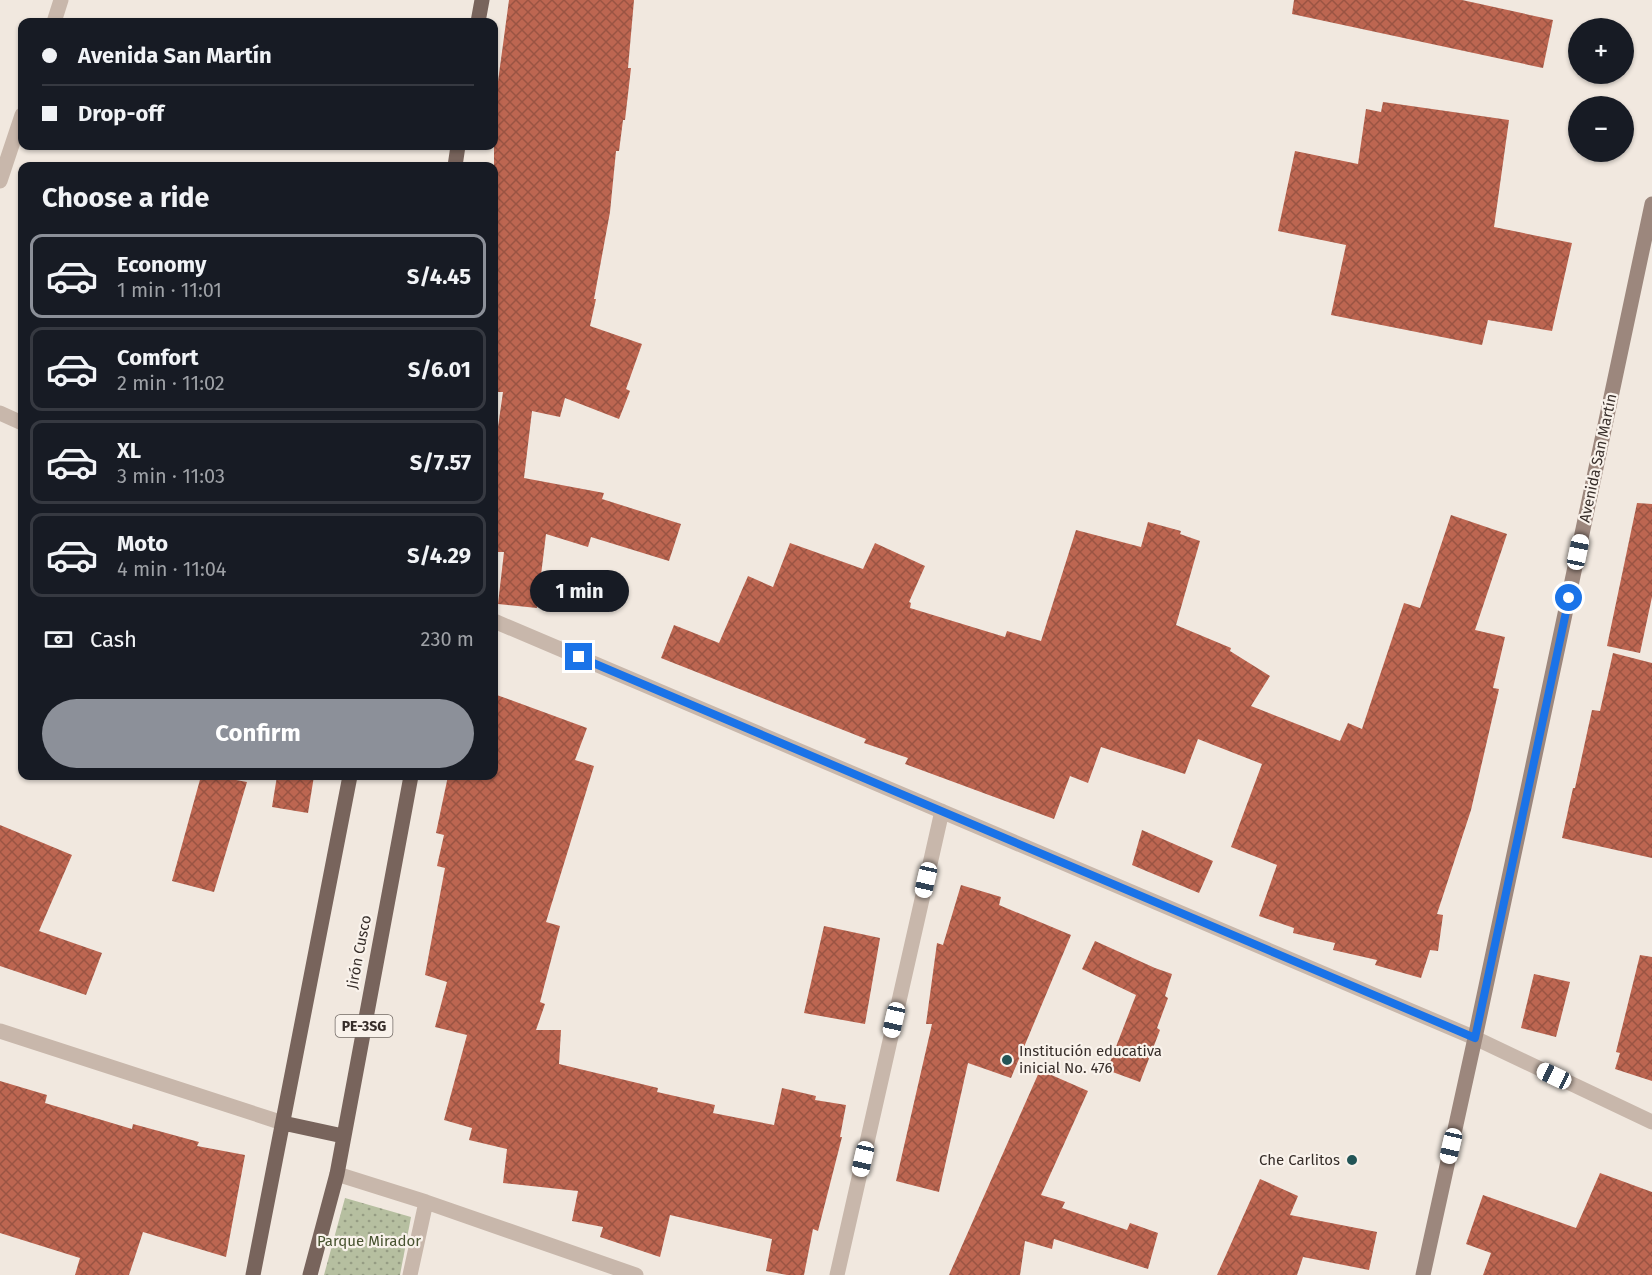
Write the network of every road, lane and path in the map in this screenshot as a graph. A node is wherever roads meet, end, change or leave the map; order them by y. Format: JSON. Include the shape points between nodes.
{"nodes":[{"id":1,"x":61,"y":0,"type":"edge"},
{"id":2,"x":482,"y":0,"type":"edge"},
{"id":3,"x":55,"y":18,"type":"edge"},
{"id":4,"x":479,"y":18,"type":"edge"},
{"id":5,"x":18,"y":127,"type":"edge"},
{"id":6,"x":0,"y":181,"type":"edge"},
{"id":7,"x":1652,"y":204,"type":"edge"},
{"id":8,"x":0,"y":413,"type":"edge"},
{"id":9,"x":18,"y":421,"type":"edge"},
{"id":10,"x":498,"y":623,"type":"edge"},
{"id":11,"x":349,"y":780,"type":"edge"},
{"id":12,"x":410,"y":780,"type":"edge"},
{"id":13,"x":942,"y":811,"type":"junction"},
{"id":14,"x":0,"y":1031,"type":"edge"},
{"id":15,"x":1475,"y":1038,"type":"junction"},
{"id":16,"x":1652,"y":1122,"type":"edge"},
{"id":17,"x":283,"y":1123,"type":"junction"},
{"id":18,"x":343,"y":1136,"type":"junction"},
{"id":19,"x":337,"y":1174,"type":"junction"},
{"id":20,"x":426,"y":1202,"type":"junction"},
{"id":21,"x":253,"y":1275,"type":"edge"},
{"id":22,"x":310,"y":1275,"type":"edge"},
{"id":23,"x":410,"y":1275,"type":"edge"},
{"id":24,"x":636,"y":1275,"type":"edge"},
{"id":25,"x":837,"y":1275,"type":"edge"},
{"id":26,"x":1423,"y":1275,"type":"edge"}],
"edges":[{"from":1,"to":3,"type":"street"},
{"from":2,"to":4,"type":"main road"},
{"from":5,"to":6,"type":"street"},
{"from":7,"to":15,"type":"main road","name":"Avenida San Martín"},
{"from":8,"to":9,"type":"street"},
{"from":10,"to":13,"type":"street"},
{"from":11,"to":17,"type":"main road"},
{"from":12,"to":18,"type":"main road","name":"Jirón Cusco","number":"PE-3SG"},
{"from":13,"to":15,"type":"street"},
{"from":13,"to":25,"type":"street"},
{"from":14,"to":17,"type":"street"},
{"from":15,"to":16,"type":"street"},
{"from":15,"to":26,"type":"main road","name":"Avenida San Martín"},
{"from":17,"to":18,"type":"main road"},
{"from":17,"to":21,"type":"main road"},
{"from":18,"to":19,"type":"main road","name":"Jirón Cusco","number":"PE-3SG"},
{"from":19,"to":20,"type":"street"},
{"from":19,"to":22,"type":"main road","name":"Jirón Cusco","number":"PE-3SG"},
{"from":20,"to":23,"type":"street"},
{"from":20,"to":24,"type":"street"}]}
